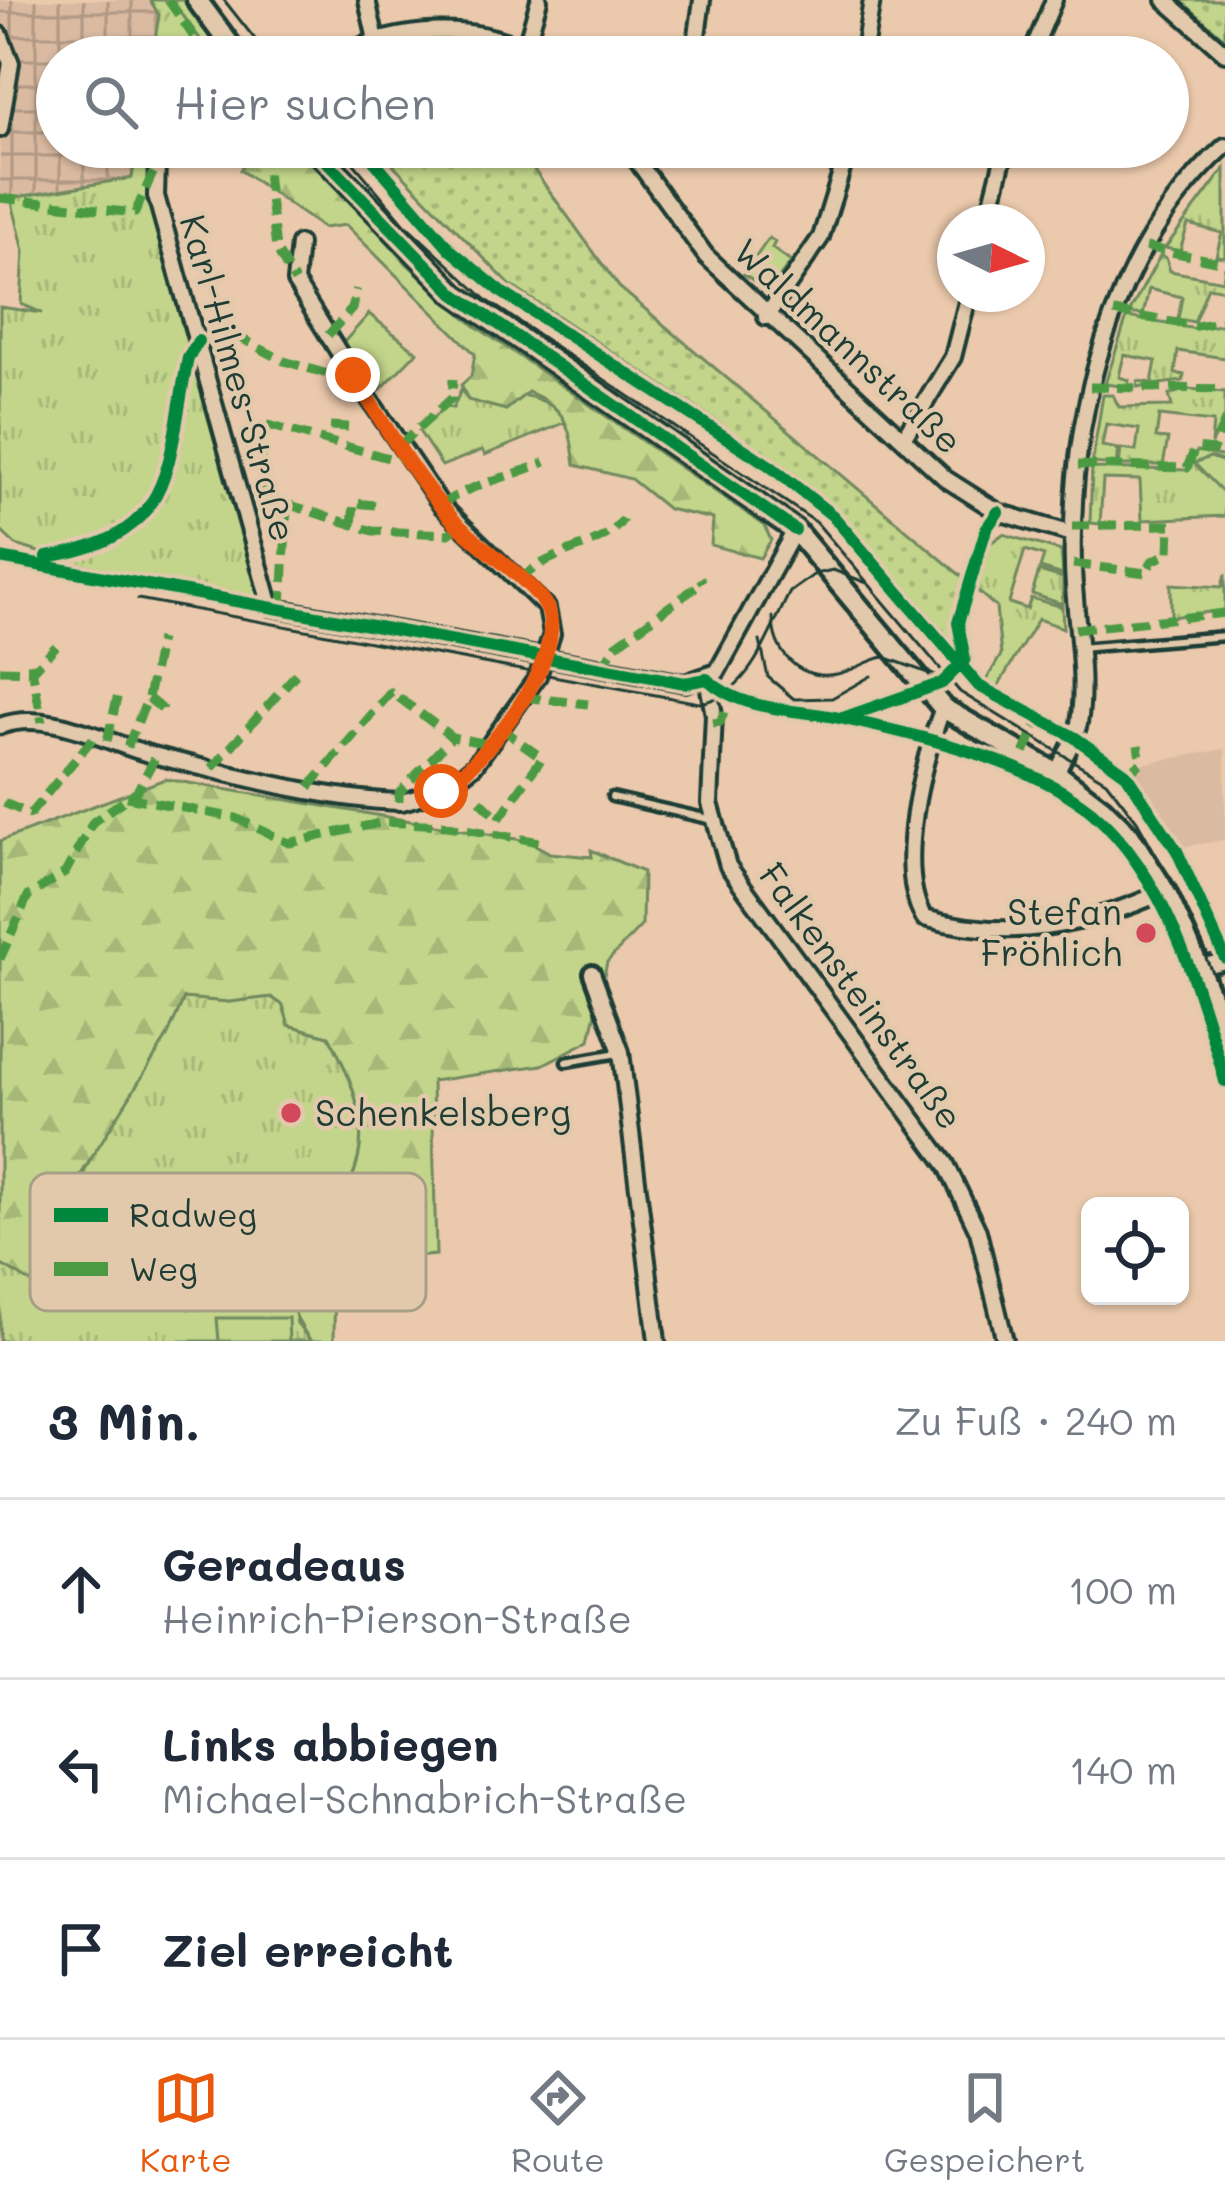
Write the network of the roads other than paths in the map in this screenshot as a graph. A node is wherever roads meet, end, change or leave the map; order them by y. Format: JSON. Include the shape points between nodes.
{"nodes":[{"id":1,"x":196,"y":0,"type":"edge"},
{"id":2,"x":368,"y":0,"type":"edge"},
{"id":3,"x":539,"y":0,"type":"edge"},
{"id":4,"x":702,"y":0,"type":"edge"},
{"id":5,"x":872,"y":0,"type":"edge"},
{"id":6,"x":1054,"y":0,"type":"edge"},
{"id":7,"x":1165,"y":0,"type":"edge"},
{"id":8,"x":0,"y":35,"type":"edge"},
{"id":9,"x":223,"y":36,"type":"edge"},
{"id":10,"x":375,"y":36,"type":"edge"},
{"id":11,"x":420,"y":36,"type":"edge"},
{"id":12,"x":476,"y":36,"type":"edge"},
{"id":13,"x":534,"y":36,"type":"edge"},
{"id":14,"x":697,"y":36,"type":"edge"},
{"id":15,"x":866,"y":36,"type":"edge"},
{"id":16,"x":1039,"y":36,"type":"edge"},
{"id":17,"x":1225,"y":53,"type":"edge"},
{"id":18,"x":0,"y":129,"type":"edge"},
{"id":19,"x":1225,"y":146,"type":"edge"},
{"id":20,"x":157,"y":168,"type":"edge"},
{"id":21,"x":333,"y":168,"type":"edge"},
{"id":22,"x":645,"y":168,"type":"edge"},
{"id":23,"x":842,"y":168,"type":"edge"},
{"id":24,"x":1001,"y":168,"type":"edge"},
{"id":25,"x":992,"y":204,"type":"edge"},
{"id":26,"x":299,"y":244,"type":"dead end"},
{"id":27,"x":964,"y":312,"type":"edge"},
{"id":28,"x":766,"y":317,"type":"junction"},
{"id":29,"x":903,"y":439,"type":"junction"},
{"id":30,"x":795,"y":530,"type":"junction"},
{"id":31,"x":1072,"y":534,"type":"junction"},
{"id":32,"x":1225,"y":636,"type":"edge"},
{"id":33,"x":1076,"y":649,"type":"junction"},
{"id":34,"x":546,"y":659,"type":"junction"},
{"id":35,"x":706,"y":680,"type":"junction"},
{"id":36,"x":943,"y":708,"type":"junction"},
{"id":37,"x":0,"y":726,"type":"edge"},
{"id":38,"x":1056,"y":773,"type":"junction"},
{"id":39,"x":612,"y":797,"type":"dead end"},
{"id":40,"x":713,"y":820,"type":"junction"},
{"id":41,"x":1165,"y":891,"type":"junction"},
{"id":42,"x":1225,"y":961,"type":"edge"},
{"id":43,"x":1201,"y":967,"type":"junction"},
{"id":44,"x":592,"y":973,"type":"dead end"},
{"id":45,"x":1225,"y":1037,"type":"edge"},
{"id":46,"x":621,"y":1052,"type":"junction"},
{"id":47,"x":566,"y":1062,"type":"dead end"},
{"id":48,"x":657,"y":1341,"type":"edge"},
{"id":49,"x":1005,"y":1341,"type":"edge"}],
"edges":[{"from":1,"to":9,"type":"main road"},
{"from":2,"to":10,"type":"street"},
{"from":3,"to":13,"type":"street"},
{"from":4,"to":14,"type":"street"},
{"from":5,"to":15,"type":"street"},
{"from":6,"to":16,"type":"street"},
{"from":7,"to":17,"type":"street"},
{"from":8,"to":18,"type":"street","via":[[11,63]]},
{"from":11,"to":12,"type":"street"},
{"from":19,"to":31,"type":"street","via":[[1146,247],[1114,313],[1082,428]]},
{"from":20,"to":34,"type":"street","name":"Karl-Hilmes-Straße","via":[[156,196],[271,607]]},
{"from":21,"to":30,"type":"main road","via":[[455,294]]},
{"from":22,"to":28,"type":"street","name":"Waldmannstraße","via":[[706,256]]},
{"from":23,"to":28,"type":"street","via":[[820,236]]},
{"from":24,"to":25,"type":"street"},
{"from":26,"to":34,"type":"street","via":[[296,282],[405,454],[455,522],[547,608]]},
{"from":27,"to":29,"type":"street","via":[[953,358]]},
{"from":28,"to":29,"type":"street","name":"Waldmannstraße"},
{"from":29,"to":31,"type":"street","name":"Waldmannstraße","via":[[998,512]]},
{"from":30,"to":35,"type":"street","via":[[728,655]]},
{"from":30,"to":36,"type":"main road"},
{"from":31,"to":33,"type":"street"},
{"from":32,"to":33,"type":"lane"},
{"from":33,"to":38,"type":"street","via":[[1079,722]]},
{"from":34,"to":35,"type":"street"},
{"from":34,"to":37,"type":"street","via":[[474,766],[441,791],[402,802],[175,760],[47,722]]},
{"from":35,"to":40,"type":"street","name":"Falkensteinstraße","via":[[714,716]]},
{"from":36,"to":38,"type":"main road"},
{"from":36,"to":41,"type":"street","via":[[930,741],[908,879],[924,919],[956,927],[1069,926]]},
{"from":38,"to":41,"type":"main road","via":[[1129,835]]},
{"from":39,"to":40,"type":"lane"},
{"from":40,"to":49,"type":"street","name":"Falkensteinstraße","via":[[728,866],[751,900],[946,1164],[977,1231]]},
{"from":41,"to":43,"type":"main road"},
{"from":42,"to":43,"type":"street"},
{"from":43,"to":45,"type":"main road"},
{"from":44,"to":46,"type":"street"},
{"from":46,"to":47,"type":"lane"},
{"from":46,"to":48,"type":"street"}]}
